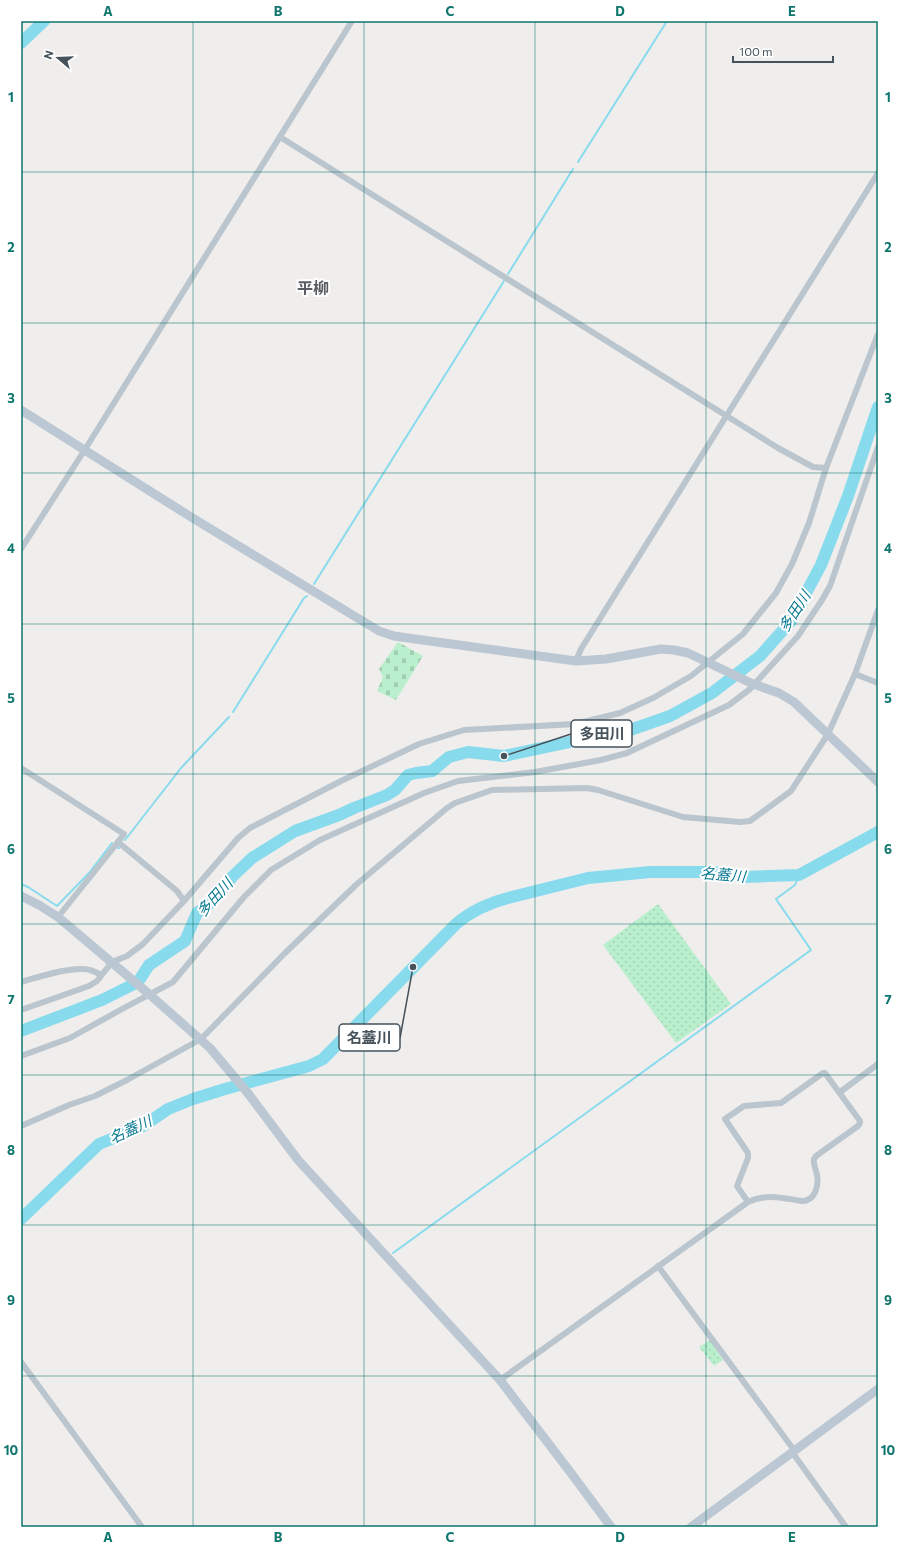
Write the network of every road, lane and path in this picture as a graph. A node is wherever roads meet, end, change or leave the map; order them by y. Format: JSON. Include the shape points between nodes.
{"nodes":[{"id":1,"x":352,"y":21,"type":"edge"},
{"id":2,"x":280,"y":137,"type":"junction"},
{"id":3,"x":878,"y":173,"type":"edge"},
{"id":4,"x":878,"y":334,"type":"edge"},
{"id":5,"x":21,"y":410,"type":"edge"},
{"id":6,"x":726,"y":416,"type":"junction"},
{"id":7,"x":878,"y":447,"type":"edge"},
{"id":8,"x":84,"y":451,"type":"junction"},
{"id":9,"x":826,"y":468,"type":"junction"},
{"id":10,"x":21,"y":549,"type":"edge"},
{"id":11,"x":878,"y":610,"type":"edge"},
{"id":12,"x":576,"y":661,"type":"junction"},
{"id":13,"x":710,"y":663,"type":"junction"},
{"id":14,"x":855,"y":674,"type":"junction"},
{"id":15,"x":752,"y":683,"type":"junction"},
{"id":16,"x":878,"y":683,"type":"edge"},
{"id":17,"x":828,"y":734,"type":"junction"},
{"id":18,"x":21,"y":768,"type":"edge"},
{"id":19,"x":878,"y":782,"type":"edge"},
{"id":20,"x":118,"y":842,"type":"junction"},
{"id":21,"x":21,"y":896,"type":"edge"},
{"id":22,"x":184,"y":901,"type":"junction"},
{"id":23,"x":58,"y":917,"type":"junction"},
{"id":24,"x":114,"y":964,"type":"junction"},
{"id":25,"x":102,"y":975,"type":"junction"},
{"id":26,"x":21,"y":982,"type":"edge"},
{"id":27,"x":147,"y":993,"type":"junction"},
{"id":28,"x":21,"y":1010,"type":"edge"},
{"id":29,"x":200,"y":1039,"type":"junction"},
{"id":30,"x":21,"y":1056,"type":"edge"},
{"id":31,"x":878,"y":1064,"type":"edge"},
{"id":32,"x":840,"y":1092,"type":"junction"},
{"id":33,"x":21,"y":1126,"type":"edge"},
{"id":34,"x":748,"y":1202,"type":"junction"},
{"id":35,"x":658,"y":1266,"type":"junction"},
{"id":36,"x":21,"y":1362,"type":"edge"},
{"id":37,"x":500,"y":1380,"type":"junction"},
{"id":38,"x":878,"y":1390,"type":"edge"},
{"id":39,"x":795,"y":1455,"type":"junction"},
{"id":40,"x":142,"y":1527,"type":"edge"},
{"id":41,"x":611,"y":1527,"type":"edge"},
{"id":42,"x":691,"y":1527,"type":"edge"},
{"id":43,"x":846,"y":1527,"type":"edge"}],
"edges":[{"from":1,"to":2,"type":"street"},
{"from":2,"to":6,"type":"street"},
{"from":2,"to":8,"type":"street"},
{"from":3,"to":6,"type":"street"},
{"from":4,"to":9,"type":"street"},
{"from":5,"to":8,"type":"street"},
{"from":6,"to":9,"type":"street","via":[[813,467]]},
{"from":6,"to":12,"type":"street","via":[[581,648]]},
{"from":7,"to":15,"type":"street","via":[[830,586],[798,636],[758,681]]},
{"from":8,"to":10,"type":"street"},
{"from":8,"to":12,"type":"street","via":[[379,631],[394,636]]},
{"from":9,"to":13,"type":"street","via":[[809,523],[792,564],[776,593],[743,634]]},
{"from":11,"to":14,"type":"street"},
{"from":12,"to":13,"type":"street","via":[[606,659],[660,649],[688,653]]},
{"from":13,"to":15,"type":"street"},
{"from":13,"to":22,"type":"street","via":[[653,698],[620,713],[575,724],[464,730],[419,744],[250,828],[238,838]]},
{"from":14,"to":16,"type":"street"},
{"from":14,"to":17,"type":"street"},
{"from":15,"to":17,"type":"street","via":[[779,693],[794,702]]},
{"from":15,"to":27,"type":"street","via":[[750,690],[729,705],[627,753],[535,772],[458,782],[424,793],[320,840],[271,870],[244,897],[173,982]]},
{"from":17,"to":19,"type":"street"},
{"from":17,"to":29,"type":"street","via":[[791,791],[745,822],[683,817],[586,788],[492,790],[455,803],[357,884]]},
{"from":18,"to":20,"type":"street","via":[[124,834]]},
{"from":20,"to":22,"type":"street","via":[[177,891]]},
{"from":20,"to":23,"type":"street"},
{"from":21,"to":23,"type":"street"},
{"from":22,"to":24,"type":"street","via":[[142,944]]},
{"from":23,"to":24,"type":"street"},
{"from":24,"to":25,"type":"street"},
{"from":24,"to":27,"type":"street"},
{"from":25,"to":26,"type":"street","via":[[78,969]]},
{"from":25,"to":28,"type":"street","via":[[90,986]]},
{"from":27,"to":29,"type":"street"},
{"from":27,"to":30,"type":"street","via":[[70,1038]]},
{"from":29,"to":33,"type":"street","via":[[95,1096]]},
{"from":29,"to":37,"type":"street","via":[[247,1092],[315,1180]]},
{"from":31,"to":32,"type":"street"},
{"from":32,"to":34,"type":"street","via":[[860,1120],[860,1124],[814,1159],[818,1182],[811,1199],[802,1202],[765,1196]]},
{"from":32,"to":34,"type":"street","via":[[827,1074],[823,1073],[782,1104],[744,1106],[725,1119],[748,1153],[737,1186]]},
{"from":34,"to":35,"type":"street"},
{"from":35,"to":37,"type":"street"},
{"from":35,"to":39,"type":"street"},
{"from":36,"to":40,"type":"street"},
{"from":37,"to":41,"type":"street"},
{"from":38,"to":39,"type":"street"},
{"from":39,"to":42,"type":"street"},
{"from":39,"to":43,"type":"street"}]}
